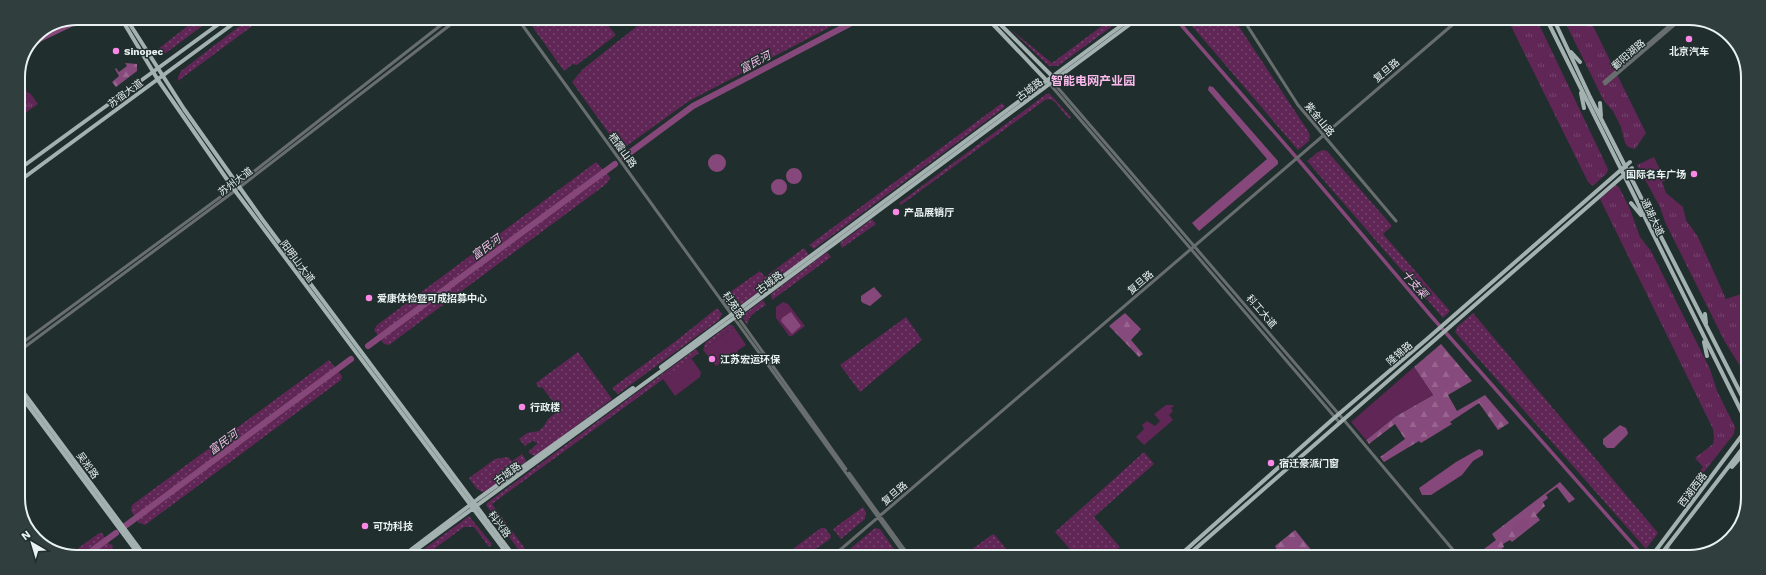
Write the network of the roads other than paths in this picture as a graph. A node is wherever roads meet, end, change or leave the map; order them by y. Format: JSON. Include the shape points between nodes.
{"nodes":[{"id":1,"x":125,"y":25,"type":"edge"},
{"id":2,"x":130,"y":25,"type":"edge"},
{"id":3,"x":218,"y":25,"type":"edge"},
{"id":4,"x":231,"y":25,"type":"edge"},
{"id":5,"x":441,"y":25,"type":"edge"},
{"id":6,"x":450,"y":25,"type":"edge"},
{"id":7,"x":522,"y":25,"type":"edge"},
{"id":8,"x":994,"y":25,"type":"edge"},
{"id":9,"x":1000,"y":25,"type":"edge"},
{"id":10,"x":1122,"y":25,"type":"edge"},
{"id":11,"x":1128,"y":25,"type":"edge"},
{"id":12,"x":1246,"y":25,"type":"edge"},
{"id":13,"x":1452,"y":25,"type":"edge"},
{"id":14,"x":1549,"y":25,"type":"edge"},
{"id":15,"x":1556,"y":25,"type":"edge"},
{"id":16,"x":1670,"y":25,"type":"edge"},
{"id":17,"x":1674,"y":25,"type":"edge"},
{"id":18,"x":1568,"y":48,"type":"junction"},
{"id":19,"x":1580,"y":62,"type":"dead end"},
{"id":20,"x":158,"y":69,"type":"junction"},
{"id":21,"x":153,"y":73,"type":"junction"},
{"id":22,"x":162,"y":76,"type":"junction"},
{"id":23,"x":158,"y":80,"type":"junction"},
{"id":24,"x":1050,"y":81,"type":"junction"},
{"id":25,"x":1580,"y":87,"type":"junction"},
{"id":26,"x":1600,"y":103,"type":"dead end"},
{"id":27,"x":1584,"y":108,"type":"dead end"},
{"id":28,"x":1602,"y":118,"type":"junction"},
{"id":29,"x":1322,"y":135,"type":"junction"},
{"id":30,"x":1630,"y":162,"type":"dead end"},
{"id":31,"x":25,"y":165,"type":"edge"},
{"id":32,"x":1626,"y":166,"type":"junction"},
{"id":33,"x":1632,"y":168,"type":"dead end"},
{"id":34,"x":1621,"y":170,"type":"junction"},
{"id":35,"x":1628,"y":171,"type":"junction"},
{"id":36,"x":1623,"y":175,"type":"junction"},
{"id":37,"x":25,"y":177,"type":"edge"},
{"id":38,"x":239,"y":186,"type":"junction"},
{"id":39,"x":234,"y":189,"type":"junction"},
{"id":40,"x":1631,"y":203,"type":"dead end"},
{"id":41,"x":1646,"y":220,"type":"junction"},
{"id":42,"x":1396,"y":221,"type":"dead end"},
{"id":43,"x":1195,"y":245,"type":"junction"},
{"id":44,"x":1190,"y":249,"type":"junction"},
{"id":45,"x":715,"y":290,"type":"joint"},
{"id":46,"x":1705,"y":314,"type":"dead end"},
{"id":47,"x":734,"y":315,"type":"junction"},
{"id":48,"x":1455,"y":318,"type":"junction"},
{"id":49,"x":1707,"y":328,"type":"junction"},
{"id":50,"x":1703,"y":335,"type":"junction"},
{"id":51,"x":25,"y":341,"type":"edge"},
{"id":52,"x":1429,"y":341,"type":"junction"},
{"id":53,"x":25,"y":347,"type":"edge"},
{"id":54,"x":1707,"y":356,"type":"dead end"},
{"id":55,"x":25,"y":394,"type":"edge"},
{"id":56,"x":1741,"y":394,"type":"edge"},
{"id":57,"x":25,"y":401,"type":"edge"},
{"id":58,"x":1741,"y":411,"type":"edge"},
{"id":59,"x":1339,"y":414,"type":"junction"},
{"id":60,"x":1335,"y":417,"type":"junction"},
{"id":61,"x":1344,"y":419,"type":"junction"},
{"id":62,"x":1340,"y":422,"type":"junction"},
{"id":63,"x":1741,"y":437,"type":"edge"},
{"id":64,"x":1741,"y":451,"type":"edge"},
{"id":65,"x":1741,"y":457,"type":"edge"},
{"id":66,"x":1711,"y":491,"type":"junction"},
{"id":67,"x":473,"y":505,"type":"junction"},
{"id":68,"x":879,"y":517,"type":"junction"},
{"id":69,"x":1667,"y":547,"type":"junction"},
{"id":70,"x":135,"y":550,"type":"edge"},
{"id":71,"x":140,"y":550,"type":"edge"},
{"id":72,"x":411,"y":550,"type":"edge"},
{"id":73,"x":415,"y":550,"type":"edge"},
{"id":74,"x":504,"y":550,"type":"edge"},
{"id":75,"x":508,"y":550,"type":"edge"},
{"id":76,"x":840,"y":550,"type":"edge"},
{"id":77,"x":903,"y":550,"type":"edge"},
{"id":78,"x":1186,"y":550,"type":"edge"},
{"id":79,"x":1194,"y":550,"type":"edge"},
{"id":80,"x":1453,"y":550,"type":"edge"},
{"id":81,"x":1657,"y":550,"type":"edge"},
{"id":82,"x":1665,"y":550,"type":"edge"},
{"id":83,"x":1670,"y":550,"type":"edge"}],
"edges":[{"from":1,"to":21,"type":"main road","name":"阳明山大道"},
{"from":2,"to":20,"type":"main road","name":"阳明山大道"},
{"from":3,"to":20,"type":"main road","name":"苏宿大道"},
{"from":4,"to":22,"type":"main road","name":"苏宿大道"},
{"from":5,"to":38,"type":"street","name":"苏州大道"},
{"from":6,"to":38,"type":"street","name":"苏州大道"},
{"from":7,"to":45,"type":"street","name":"栖霞山路"},
{"from":8,"to":24,"type":"main road"},
{"from":9,"to":24,"type":"main road"},
{"from":10,"to":24,"type":"main road","name":"古城路"},
{"from":11,"to":24,"type":"main road","name":"古城路"},
{"from":12,"to":29,"type":"street","name":"紫金山路","via":[[1298,105]]},
{"from":13,"to":29,"type":"street","name":"复旦路"},
{"from":14,"to":25,"type":"main road","name":"通湖大道"},
{"from":15,"to":18,"type":"main road","name":"通湖大道"},
{"from":16,"to":17,"type":"street","name":"鄱阳湖路","via":[[1605,83]]},
{"from":18,"to":19,"type":"main road"},
{"from":18,"to":28,"type":"main road","name":"通湖大道"},
{"from":20,"to":21,"type":"main road","name":"苏宿大道"},
{"from":20,"to":22,"type":"main road","name":"阳明山大道"},
{"from":21,"to":23,"type":"main road","name":"阳明山大道"},
{"from":21,"to":31,"type":"main road","name":"苏宿大道"},
{"from":22,"to":23,"type":"main road","name":"苏宿大道"},
{"from":22,"to":38,"type":"main road","name":"阳明山大道"},
{"from":23,"to":37,"type":"main road","name":"苏宿大道"},
{"from":23,"to":39,"type":"main road","name":"阳明山大道"},
{"from":24,"to":43,"type":"street","name":"科工大道"},
{"from":24,"to":44,"type":"street","name":"科工大道"},
{"from":24,"to":47,"type":"main road","name":"古城路"},
{"from":25,"to":27,"type":"main road"},
{"from":25,"to":34,"type":"main road","name":"通湖大道"},
{"from":26,"to":28,"type":"main road"},
{"from":28,"to":32,"type":"main road","name":"通湖大道"},
{"from":29,"to":42,"type":"street","name":"紫金山路"},
{"from":29,"to":43,"type":"street","name":"复旦路"},
{"from":30,"to":32,"type":"main road","name":"隆锦路"},
{"from":32,"to":34,"type":"main road","name":"隆锦路"},
{"from":32,"to":35,"type":"main road","name":"通湖大道"},
{"from":33,"to":35,"type":"main road","name":"隆锦路"},
{"from":34,"to":36,"type":"main road","name":"通湖大道"},
{"from":34,"to":48,"type":"main road","name":"隆锦路"},
{"from":35,"to":36,"type":"main road","name":"隆锦路"},
{"from":35,"to":49,"type":"main road","name":"通湖大道"},
{"from":36,"to":41,"type":"main road","name":"通湖大道"},
{"from":36,"to":48,"type":"main road","name":"隆锦路"},
{"from":38,"to":39,"type":"street","name":"苏州大道"},
{"from":38,"to":67,"type":"main road","name":"阳明山大道"},
{"from":39,"to":51,"type":"street","name":"苏州大道"},
{"from":39,"to":53,"type":"street","name":"苏州大道"},
{"from":39,"to":67,"type":"main road","name":"阳明山大道"},
{"from":40,"to":41,"type":"main road"},
{"from":41,"to":50,"type":"main road","name":"通湖大道"},
{"from":43,"to":44,"type":"street","name":"复旦路"},
{"from":43,"to":59,"type":"street","name":"科工大道"},
{"from":44,"to":60,"type":"street","name":"科工大道"},
{"from":44,"to":68,"type":"street","name":"复旦路"},
{"from":45,"to":47,"type":"street","name":"科苑路"},
{"from":46,"to":49,"type":"main road"},
{"from":47,"to":67,"type":"main road","name":"古城路"},
{"from":47,"to":68,"type":"street","name":"科苑路"},
{"from":48,"to":52,"type":"main road","name":"隆锦路"},
{"from":49,"to":56,"type":"main road","name":"通湖大道"},
{"from":50,"to":54,"type":"main road"},
{"from":50,"to":58,"type":"main road","name":"通湖大道"},
{"from":52,"to":59,"type":"main road","name":"隆锦路"},
{"from":52,"to":61,"type":"main road","name":"隆锦路"},
{"from":55,"to":71,"type":"main road","name":"吴淞路"},
{"from":57,"to":70,"type":"main road","name":"吴淞路"},
{"from":59,"to":60,"type":"main road","name":"隆锦路"},
{"from":59,"to":61,"type":"street","name":"科工大道"},
{"from":60,"to":62,"type":"street","name":"科工大道"},
{"from":60,"to":78,"type":"main road","name":"隆锦路"},
{"from":61,"to":62,"type":"main road","name":"隆锦路"},
{"from":61,"to":80,"type":"street","name":"科工大道"},
{"from":62,"to":79,"type":"main road","name":"隆锦路"},
{"from":63,"to":81,"type":"main road","name":"西湖西路"},
{"from":64,"to":66,"type":"main road","name":"西湖西路"},
{"from":65,"to":66,"type":"main road"},
{"from":66,"to":69,"type":"main road","name":"西湖西路"},
{"from":67,"to":72,"type":"main road","name":"古城路"},
{"from":67,"to":73,"type":"main road","name":"古城路"},
{"from":67,"to":74,"type":"main road","name":"科兴路"},
{"from":67,"to":75,"type":"main road","name":"科兴路"},
{"from":68,"to":76,"type":"street","name":"复旦路"},
{"from":68,"to":77,"type":"street","name":"科苑路"},
{"from":69,"to":82,"type":"main road","name":"西湖西路"},
{"from":69,"to":83,"type":"street"}]}
